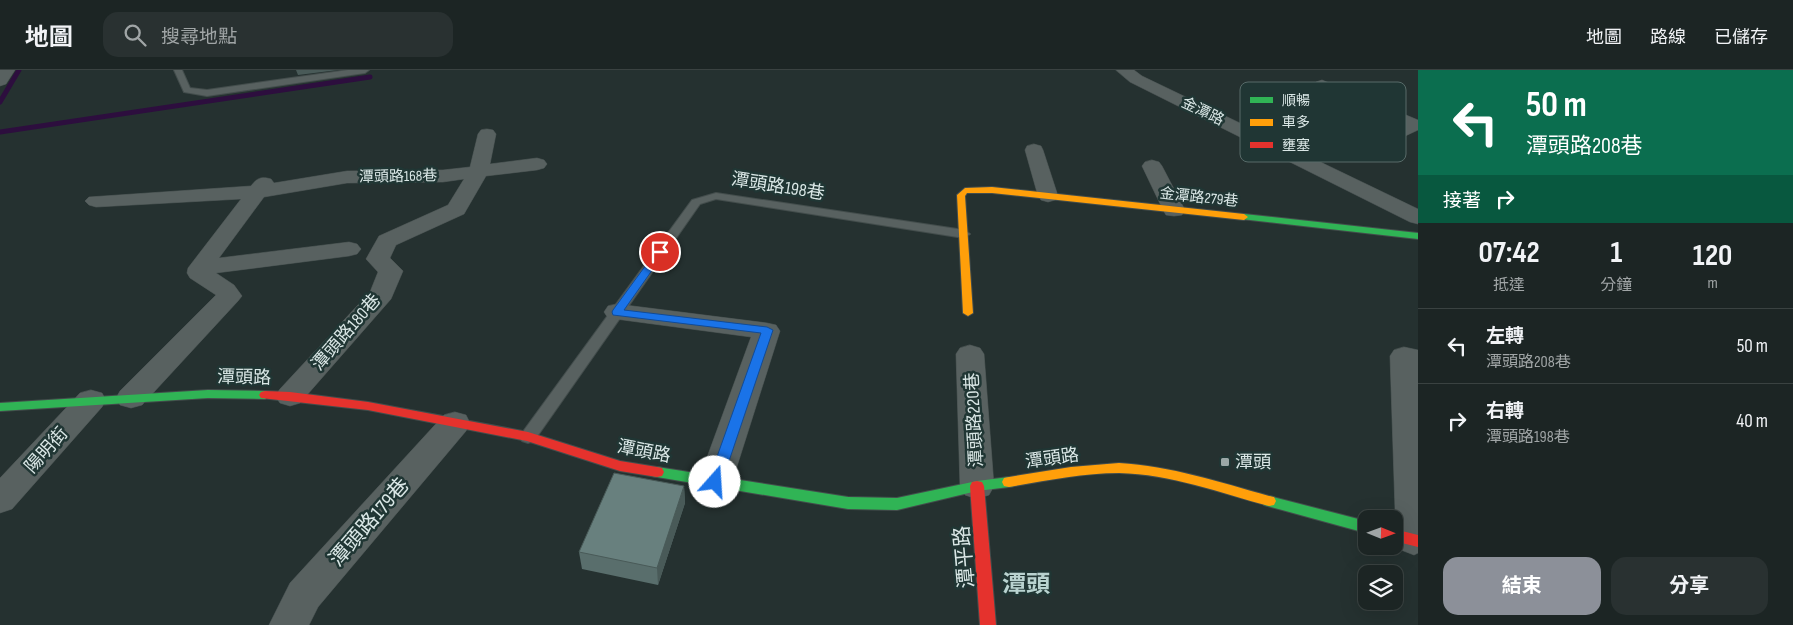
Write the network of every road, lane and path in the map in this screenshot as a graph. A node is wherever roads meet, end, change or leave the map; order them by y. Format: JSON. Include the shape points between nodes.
{"nodes":[{"id":1,"x":7,"y":70,"type":"edge"},
{"id":2,"x":178,"y":70,"type":"edge"},
{"id":3,"x":366,"y":70,"type":"edge"},
{"id":4,"x":1124,"y":70,"type":"edge"},
{"id":5,"x":0,"y":81,"type":"edge"},
{"id":6,"x":1240,"y":129,"type":"edge"},
{"id":7,"x":487,"y":134,"type":"dead end"},
{"id":8,"x":1034,"y":150,"type":"dead end"},
{"id":9,"x":1307,"y":162,"type":"edge"},
{"id":10,"x":537,"y":164,"type":"dead end"},
{"id":11,"x":1152,"y":166,"type":"dead end"},
{"id":12,"x":479,"y":171,"type":"junction"},
{"id":13,"x":272,"y":172,"type":"dead end"},
{"id":14,"x":258,"y":192,"type":"junction"},
{"id":15,"x":1048,"y":196,"type":"junction"},
{"id":16,"x":96,"y":201,"type":"dead end"},
{"id":17,"x":1174,"y":210,"type":"junction"},
{"id":18,"x":1418,"y":217,"type":"edge"},
{"id":19,"x":964,"y":234,"type":"junction"},
{"id":20,"x":1418,"y":236,"type":"edge"},
{"id":21,"x":349,"y":250,"type":"dead end"},
{"id":22,"x":200,"y":268,"type":"junction"},
{"id":23,"x":617,"y":312,"type":"junction"},
{"id":24,"x":968,"y":313,"type":"dead end"},
{"id":25,"x":970,"y":354,"type":"dead end"},
{"id":26,"x":1411,"y":358,"type":"edge"},
{"id":27,"x":290,"y":396,"type":"junction"},
{"id":28,"x":131,"y":398,"type":"junction"},
{"id":29,"x":91,"y":400,"type":"junction"},
{"id":30,"x":0,"y":408,"type":"edge"},
{"id":31,"x":455,"y":423,"type":"junction"},
{"id":32,"x":528,"y":437,"type":"junction"},
{"id":33,"x":715,"y":482,"type":"junction"},
{"id":34,"x":977,"y":486,"type":"junction"},
{"id":35,"x":0,"y":500,"type":"edge"},
{"id":36,"x":1358,"y":525,"type":"edge"},
{"id":37,"x":1409,"y":539,"type":"edge"},
{"id":38,"x":289,"y":625,"type":"edge"},
{"id":39,"x":988,"y":625,"type":"edge"}],
"edges":[{"from":1,"to":5,"type":"street"},
{"from":2,"to":3,"type":"lane","via":[[187,90],[207,94]]},
{"from":4,"to":6,"type":"street","name":"金潭路"},
{"from":7,"to":12,"type":"street"},
{"from":8,"to":15,"type":"street"},
{"from":9,"to":18,"type":"street","name":"金潭路"},
{"from":10,"to":12,"type":"street","name":"潭頭路168巷"},
{"from":11,"to":17,"type":"street"},
{"from":12,"to":14,"type":"street","name":"潭頭路168巷","via":[[443,176],[347,177]]},
{"from":12,"to":27,"type":"street","name":"潭頭路180巷","via":[[456,209],[387,241],[378,259],[391,271],[382,294]]},
{"from":13,"to":14,"type":"street"},
{"from":14,"to":16,"type":"street","name":"潭頭路168巷"},
{"from":14,"to":22,"type":"street"},
{"from":15,"to":17,"type":"street","name":"金潭路279巷"},
{"from":15,"to":19,"type":"street","name":"金潭路279巷","via":[[976,189],[965,191],[961,195]]},
{"from":17,"to":20,"type":"street","name":"金潭路279巷"},
{"from":19,"to":23,"type":"lane","name":"潭頭路198巷","via":[[716,196],[696,202]]},
{"from":19,"to":24,"type":"street"},
{"from":21,"to":22,"type":"street"},
{"from":22,"to":28,"type":"street","via":[[199,273],[229,296]]},
{"from":23,"to":32,"type":"lane","name":"潭頭路198巷"},
{"from":23,"to":33,"type":"street","via":[[767,330]]},
{"from":25,"to":34,"type":"street","name":"潭頭路220巷"},
{"from":26,"to":37,"type":"street"},
{"from":27,"to":28,"type":"street","name":"潭頭路","via":[[208,394]]},
{"from":27,"to":31,"type":"street","name":"潭頭路","via":[[368,406]]},
{"from":28,"to":29,"type":"street","name":"潭頭路"},
{"from":29,"to":30,"type":"street","name":"潭頭路"},
{"from":29,"to":35,"type":"street","name":"陽明街"},
{"from":31,"to":32,"type":"street","name":"潭頭路"},
{"from":31,"to":38,"type":"street","name":"潭頭路179巷","via":[[304,595]]},
{"from":32,"to":33,"type":"street","name":"潭頭路","via":[[620,466]]},
{"from":33,"to":34,"type":"street","name":"潭頭路","via":[[848,503],[897,504]]},
{"from":34,"to":36,"type":"street","name":"潭頭路","via":[[1092,470],[1134,469],[1184,478]]},
{"from":34,"to":39,"type":"street","name":"潭平路"}]}
